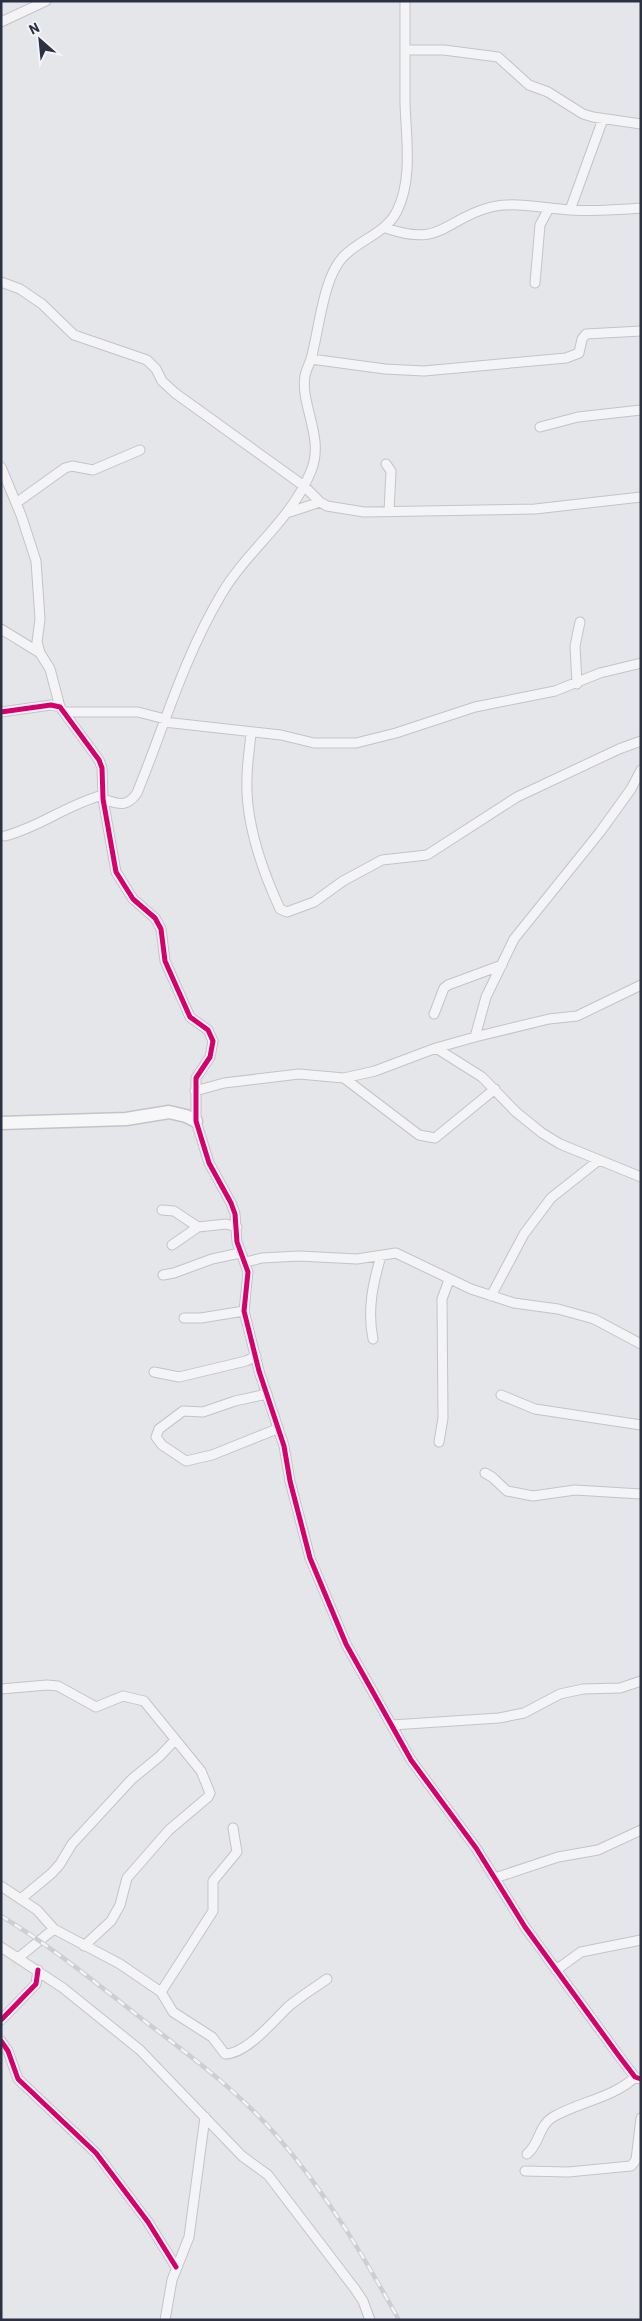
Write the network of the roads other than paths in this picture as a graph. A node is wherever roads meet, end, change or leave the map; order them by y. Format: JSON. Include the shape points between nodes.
{"nodes":[{"id":1,"x":46,"y":1,"type":"edge"},
{"id":2,"x":405,"y":1,"type":"edge"},
{"id":3,"x":1,"y":22,"type":"edge"},
{"id":4,"x":405,"y":50,"type":"junction"},
{"id":5,"x":602,"y":119,"type":"junction"},
{"id":6,"x":641,"y":124,"type":"edge"},
{"id":7,"x":549,"y":208,"type":"junction"},
{"id":8,"x":641,"y":208,"type":"edge"},
{"id":9,"x":570,"y":210,"type":"junction"},
{"id":10,"x":386,"y":228,"type":"junction"},
{"id":11,"x":1,"y":282,"type":"edge"},
{"id":12,"x":535,"y":283,"type":"dead end"},
{"id":13,"x":641,"y":331,"type":"edge"},
{"id":14,"x":311,"y":359,"type":"junction"},
{"id":15,"x":641,"y":410,"type":"edge"},
{"id":16,"x":540,"y":427,"type":"dead end"},
{"id":17,"x":140,"y":450,"type":"dead end"},
{"id":18,"x":386,"y":464,"type":"dead end"},
{"id":19,"x":1,"y":466,"type":"edge"},
{"id":20,"x":304,"y":486,"type":"junction"},
{"id":21,"x":641,"y":496,"type":"edge"},
{"id":22,"x":320,"y":502,"type":"junction"},
{"id":23,"x":16,"y":503,"type":"junction"},
{"id":24,"x":290,"y":512,"type":"junction"},
{"id":25,"x":389,"y":512,"type":"junction"},
{"id":26,"x":580,"y":622,"type":"dead end"},
{"id":27,"x":1,"y":629,"type":"edge"},
{"id":28,"x":40,"y":653,"type":"junction"},
{"id":29,"x":641,"y":663,"type":"edge"},
{"id":30,"x":578,"y":684,"type":"junction"},
{"id":31,"x":62,"y":709,"type":"junction"},
{"id":32,"x":1,"y":712,"type":"edge"},
{"id":33,"x":164,"y":721,"type":"junction"},
{"id":34,"x":251,"y":732,"type":"junction"},
{"id":35,"x":641,"y":741,"type":"edge"},
{"id":36,"x":641,"y":770,"type":"edge"},
{"id":37,"x":641,"y":785,"type":"edge"},
{"id":38,"x":631,"y":789,"type":"junction"},
{"id":39,"x":103,"y":797,"type":"junction"},
{"id":40,"x":5,"y":836,"type":"dead end"},
{"id":41,"x":502,"y":965,"type":"junction"},
{"id":42,"x":641,"y":985,"type":"edge"},
{"id":43,"x":434,"y":1014,"type":"dead end"},
{"id":44,"x":475,"y":1036,"type":"junction"},
{"id":45,"x":436,"y":1048,"type":"junction"},
{"id":46,"x":344,"y":1078,"type":"junction"},
{"id":47,"x":495,"y":1089,"type":"junction"},
{"id":48,"x":195,"y":1091,"type":"junction"},
{"id":49,"x":196,"y":1121,"type":"junction"},
{"id":50,"x":1,"y":1123,"type":"edge"},
{"id":51,"x":599,"y":1160,"type":"junction"},
{"id":52,"x":641,"y":1177,"type":"edge"},
{"id":53,"x":162,"y":1210,"type":"dead end"},
{"id":54,"x":198,"y":1227,"type":"junction"},
{"id":55,"x":237,"y":1227,"type":"junction"},
{"id":56,"x":172,"y":1245,"type":"dead end"},
{"id":57,"x":240,"y":1253,"type":"junction"},
{"id":58,"x":382,"y":1256,"type":"junction"},
{"id":59,"x":246,"y":1262,"type":"junction"},
{"id":60,"x":163,"y":1275,"type":"dead end"},
{"id":61,"x":449,"y":1280,"type":"junction"},
{"id":62,"x":491,"y":1296,"type":"junction"},
{"id":63,"x":244,"y":1311,"type":"junction"},
{"id":64,"x":184,"y":1318,"type":"dead end"},
{"id":65,"x":373,"y":1339,"type":"dead end"},
{"id":66,"x":641,"y":1344,"type":"edge"},
{"id":67,"x":256,"y":1356,"type":"junction"},
{"id":68,"x":154,"y":1372,"type":"dead end"},
{"id":69,"x":267,"y":1394,"type":"junction"},
{"id":70,"x":501,"y":1395,"type":"dead end"},
{"id":71,"x":641,"y":1425,"type":"edge"},
{"id":72,"x":277,"y":1429,"type":"junction"},
{"id":73,"x":439,"y":1442,"type":"dead end"},
{"id":74,"x":485,"y":1473,"type":"dead end"},
{"id":75,"x":641,"y":1494,"type":"edge"},
{"id":76,"x":641,"y":1681,"type":"edge"},
{"id":77,"x":1,"y":1689,"type":"edge"},
{"id":78,"x":392,"y":1725,"type":"junction"},
{"id":79,"x":174,"y":1740,"type":"junction"},
{"id":80,"x":233,"y":1828,"type":"dead end"},
{"id":81,"x":641,"y":1830,"type":"edge"},
{"id":82,"x":495,"y":1878,"type":"junction"},
{"id":83,"x":1,"y":1886,"type":"edge"},
{"id":84,"x":22,"y":1898,"type":"junction"},
{"id":85,"x":54,"y":1929,"type":"junction"},
{"id":86,"x":641,"y":1940,"type":"edge"},
{"id":87,"x":1,"y":1946,"type":"edge"},
{"id":88,"x":84,"y":1946,"type":"junction"},
{"id":89,"x":18,"y":1958,"type":"junction"},
{"id":90,"x":38,"y":1970,"type":"junction"},
{"id":91,"x":556,"y":1970,"type":"junction"},
{"id":92,"x":327,"y":1979,"type":"dead end"},
{"id":93,"x":161,"y":1992,"type":"junction"},
{"id":94,"x":1,"y":2020,"type":"edge"},
{"id":95,"x":1,"y":2041,"type":"edge"},
{"id":96,"x":639,"y":2079,"type":"edge"},
{"id":97,"x":205,"y":2117,"type":"junction"},
{"id":98,"x":641,"y":2118,"type":"edge"},
{"id":99,"x":527,"y":2154,"type":"dead end"},
{"id":100,"x":525,"y":2171,"type":"dead end"},
{"id":101,"x":176,"y":2267,"type":"junction"},
{"id":102,"x":165,"y":2320,"type":"edge"},
{"id":103,"x":370,"y":2320,"type":"edge"}],
"edges":[{"from":1,"to":3,"type":"street"},
{"from":2,"to":4,"type":"street"},
{"from":4,"to":5,"type":"street","via":[[444,50],[498,57],[529,85],[548,92],[583,114]]},
{"from":4,"to":10,"type":"street","via":[[406,182],[396,213]]},
{"from":5,"to":6,"type":"street"},
{"from":5,"to":9,"type":"street"},
{"from":7,"to":9,"type":"street"},
{"from":7,"to":10,"type":"street","via":[[490,207],[438,233],[425,235]]},
{"from":7,"to":12,"type":"street","via":[[540,225]]},
{"from":8,"to":9,"type":"street"},
{"from":10,"to":14,"type":"street","via":[[354,247],[336,268],[325,296]]},
{"from":11,"to":20,"type":"street","via":[[20,289],[42,304],[74,335],[147,360],[175,393]]},
{"from":13,"to":14,"type":"street","via":[[586,334],[579,353],[566,358],[424,371]]},
{"from":14,"to":20,"type":"street","via":[[304,388],[311,414],[315,456]]},
{"from":15,"to":16,"type":"street","via":[[578,417]]},
{"from":17,"to":23,"type":"street","via":[[93,470],[65,468]]},
{"from":18,"to":25,"type":"street","via":[[391,471]]},
{"from":19,"to":23,"type":"street"},
{"from":20,"to":22,"type":"street"},
{"from":20,"to":24,"type":"street"},
{"from":21,"to":25,"type":"street","via":[[535,510]]},
{"from":22,"to":24,"type":"street"},
{"from":22,"to":25,"type":"street","via":[[336,509]]},
{"from":23,"to":28,"type":"street","via":[[36,561],[40,619],[37,642]]},
{"from":24,"to":33,"type":"street","via":[[246,560],[222,593],[203,628]]},
{"from":26,"to":30,"type":"street","via":[[575,646]]},
{"from":27,"to":28,"type":"street"},
{"from":28,"to":31,"type":"street","via":[[50,669]]},
{"from":29,"to":30,"type":"street","via":[[600,673]]},
{"from":30,"to":34,"type":"street","via":[[555,692],[475,707],[356,744],[314,743]]},
{"from":31,"to":32,"type":"street","via":[[51,705]]},
{"from":31,"to":33,"type":"street","via":[[138,712]]},
{"from":31,"to":39,"type":"street","via":[[99,760]]},
{"from":33,"to":34,"type":"street"},
{"from":33,"to":39,"type":"street","via":[[138,794],[124,805]]},
{"from":34,"to":35,"type":"street","via":[[247,780],[252,826],[273,893],[280,909],[287,912],[314,902],[382,860],[427,855],[517,797]]},
{"from":36,"to":38,"type":"street"},
{"from":37,"to":38,"type":"street"},
{"from":38,"to":41,"type":"street","via":[[514,939]]},
{"from":39,"to":40,"type":"street","via":[[85,800],[36,825]]},
{"from":39,"to":48,"type":"street","via":[[116,872],[134,900],[155,918],[161,929],[165,961],[190,1017],[208,1030],[213,1042],[210,1057],[196,1078]]},
{"from":41,"to":43,"type":"street","via":[[448,985]]},
{"from":41,"to":44,"type":"street","via":[[486,997]]},
{"from":42,"to":44,"type":"street","via":[[577,1016]]},
{"from":44,"to":45,"type":"street"},
{"from":45,"to":46,"type":"street","via":[[394,1066]]},
{"from":45,"to":47,"type":"street","via":[[466,1064]]},
{"from":46,"to":47,"type":"street","via":[[419,1135],[435,1138]]},
{"from":46,"to":48,"type":"street","via":[[299,1074],[224,1083]]},
{"from":47,"to":51,"type":"street","via":[[542,1133]]},
{"from":48,"to":49,"type":"street"},
{"from":49,"to":50,"type":"street","via":[[169,1112],[126,1119]]},
{"from":49,"to":55,"type":"street","via":[[209,1163],[231,1203]]},
{"from":51,"to":52,"type":"street"},
{"from":51,"to":62,"type":"street","via":[[551,1198],[524,1234]]},
{"from":53,"to":54,"type":"street","via":[[174,1210]]},
{"from":54,"to":55,"type":"street","via":[[226,1224]]},
{"from":54,"to":56,"type":"street"},
{"from":55,"to":57,"type":"street"},
{"from":57,"to":59,"type":"street"},
{"from":57,"to":60,"type":"street"},
{"from":58,"to":59,"type":"street","via":[[357,1259],[299,1256]]},
{"from":58,"to":61,"type":"street","via":[[396,1253],[435,1270]]},
{"from":58,"to":65,"type":"street","via":[[371,1292]]},
{"from":59,"to":63,"type":"street"},
{"from":61,"to":62,"type":"street"},
{"from":61,"to":73,"type":"street","via":[[442,1299],[444,1418]]},
{"from":62,"to":66,"type":"street","via":[[594,1319]]},
{"from":63,"to":64,"type":"street"},
{"from":63,"to":67,"type":"street"},
{"from":67,"to":68,"type":"street","via":[[179,1377]]},
{"from":67,"to":69,"type":"street"},
{"from":69,"to":72,"type":"street"},
{"from":69,"to":72,"type":"street","via":[[203,1412],[183,1411],[158,1429],[156,1437],[186,1462]]},
{"from":70,"to":71,"type":"street","via":[[535,1408]]},
{"from":72,"to":78,"type":"street","via":[[284,1446],[310,1558],[346,1644]]},
{"from":74,"to":75,"type":"street","via":[[507,1491],[534,1496],[575,1490]]},
{"from":76,"to":78,"type":"street","via":[[620,1688],[583,1689],[560,1694],[524,1713],[499,1718]]},
{"from":77,"to":79,"type":"street","via":[[58,1686],[96,1707],[123,1696],[142,1699]]},
{"from":78,"to":82,"type":"street","via":[[411,1760]]},
{"from":79,"to":84,"type":"street","via":[[72,1844],[52,1873]]},
{"from":79,"to":88,"type":"street","via":[[201,1771],[210,1793],[168,1830],[127,1878],[120,1905],[111,1921]]},
{"from":80,"to":93,"type":"street","via":[[237,1852],[213,1881],[213,1911]]},
{"from":81,"to":82,"type":"street","via":[[598,1850],[558,1857]]},
{"from":82,"to":91,"type":"street"},
{"from":83,"to":84,"type":"street"},
{"from":84,"to":85,"type":"street"},
{"from":85,"to":88,"type":"street"},
{"from":85,"to":89,"type":"street"},
{"from":86,"to":91,"type":"street","via":[[581,1952]]},
{"from":87,"to":89,"type":"street"},
{"from":88,"to":93,"type":"street","via":[[120,1964]]},
{"from":89,"to":90,"type":"street"},
{"from":90,"to":94,"type":"street","via":[[36,1984]]},
{"from":90,"to":97,"type":"street","via":[[140,2050]]},
{"from":91,"to":96,"type":"street"},
{"from":92,"to":93,"type":"street","via":[[289,2007],[258,2037],[231,2054],[225,2054],[212,2037],[173,2012]]},
{"from":95,"to":101,"type":"street","via":[[18,2079],[96,2153],[148,2222]]},
{"from":96,"to":99,"type":"street","via":[[552,2118],[543,2126]]},
{"from":97,"to":101,"type":"street","via":[[189,2237]]},
{"from":97,"to":103,"type":"street","via":[[242,2156],[268,2175],[355,2289]]},
{"from":98,"to":100,"type":"street","via":[[636,2160],[631,2166],[560,2172]]},
{"from":101,"to":102,"type":"street"}]}
